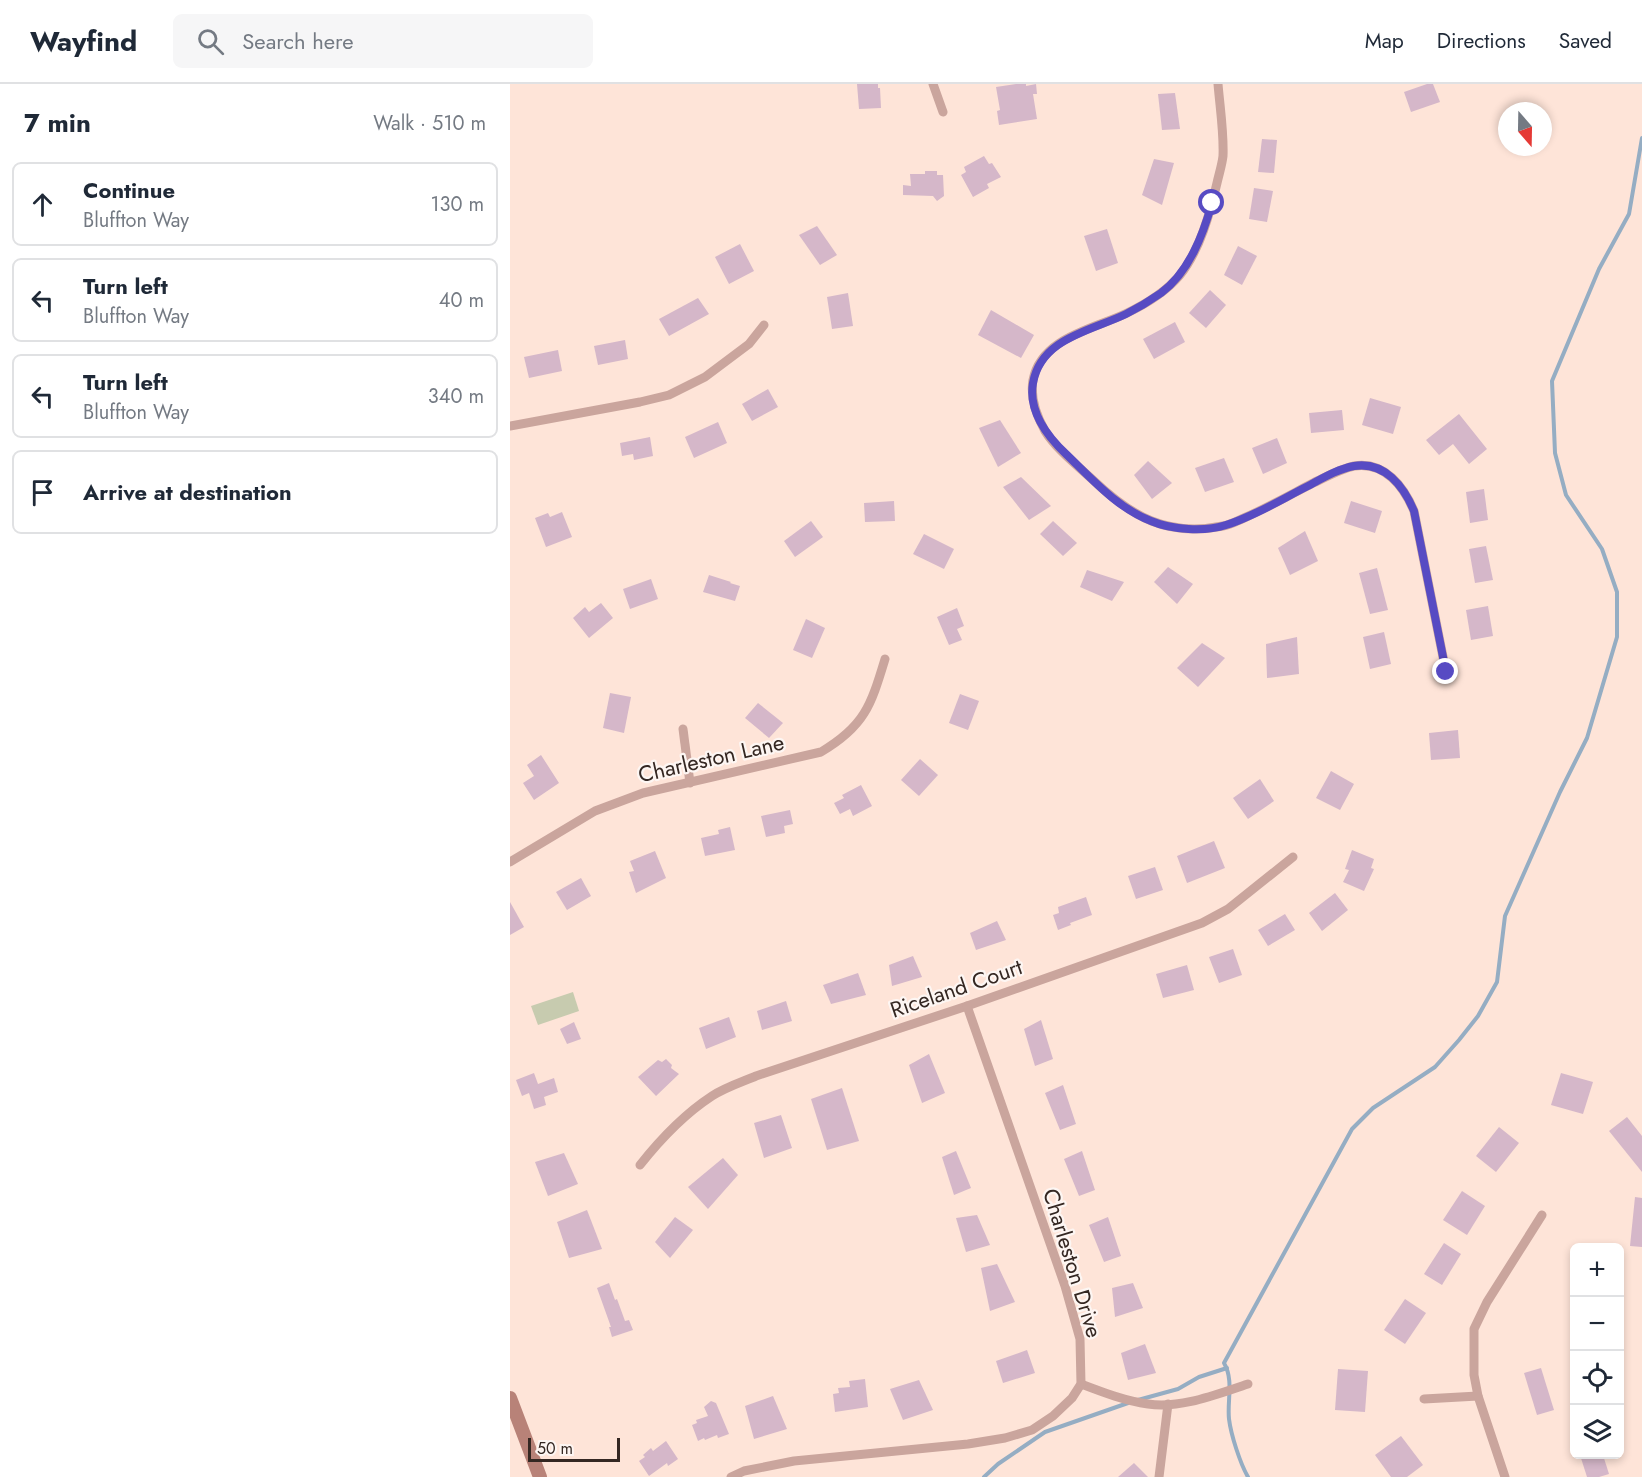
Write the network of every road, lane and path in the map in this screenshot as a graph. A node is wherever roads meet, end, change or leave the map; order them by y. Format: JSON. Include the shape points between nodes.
{"nodes":[{"id":1,"x":933,"y":84,"type":"edge"},
{"id":2,"x":1218,"y":84,"type":"edge"},
{"id":3,"x":943,"y":112,"type":"dead end"},
{"id":4,"x":764,"y":325,"type":"dead end"},
{"id":5,"x":510,"y":426,"type":"edge"},
{"id":6,"x":885,"y":659,"type":"dead end"},
{"id":7,"x":1446,"y":672,"type":"dead end"},
{"id":8,"x":683,"y":729,"type":"dead end"},
{"id":9,"x":690,"y":783,"type":"junction"},
{"id":10,"x":1293,"y":857,"type":"dead end"},
{"id":11,"x":510,"y":862,"type":"edge"},
{"id":12,"x":967,"y":1006,"type":"junction"},
{"id":13,"x":640,"y":1165,"type":"dead end"},
{"id":14,"x":1542,"y":1215,"type":"dead end"},
{"id":15,"x":1080,"y":1384,"type":"junction"},
{"id":16,"x":1248,"y":1384,"type":"dead end"},
{"id":17,"x":1478,"y":1396,"type":"junction"},
{"id":18,"x":510,"y":1398,"type":"edge"},
{"id":19,"x":1424,"y":1398,"type":"dead end"},
{"id":20,"x":1168,"y":1404,"type":"junction"},
{"id":21,"x":538,"y":1476,"type":"edge"},
{"id":22,"x":731,"y":1477,"type":"edge"},
{"id":23,"x":1159,"y":1477,"type":"edge"},
{"id":24,"x":1504,"y":1477,"type":"edge"}],
"edges":[{"from":1,"to":3,"type":"street"},
{"from":2,"to":7,"type":"street","via":[[1223,158],[1206,224],[1192,254],[1162,292],[1127,313],[1060,343],[1045,356],[1034,375],[1034,405],[1046,432],[1106,493],[1141,518],[1162,526],[1224,526],[1355,466],[1389,475],[1408,496],[1414,511]]},
{"from":4,"to":5,"type":"street","via":[[749,344],[723,364],[669,395]]},
{"from":6,"to":9,"type":"street","name":"Charleston Lane","via":[[866,711],[837,742],[821,752]]},
{"from":8,"to":9,"type":"street"},
{"from":9,"to":11,"type":"street","name":"Charleston Lane","via":[[643,793],[595,811]]},
{"from":10,"to":12,"type":"street","name":"Riceland Court","via":[[1228,909],[1202,922]]},
{"from":12,"to":13,"type":"street","name":"Riceland Court","via":[[756,1076],[712,1096],[657,1144]]},
{"from":12,"to":15,"type":"street","name":"Charleston Drive","via":[[1065,1286],[1080,1339]]},
{"from":14,"to":17,"type":"street","via":[[1474,1329],[1473,1376]]},
{"from":15,"to":20,"type":"street","via":[[1141,1403]]},
{"from":15,"to":22,"type":"street","via":[[1053,1416],[1032,1430],[1005,1438],[794,1461]]},
{"from":16,"to":20,"type":"street"},
{"from":17,"to":19,"type":"street"},
{"from":17,"to":24,"type":"street"},
{"from":18,"to":21,"type":"street"},
{"from":20,"to":23,"type":"street"}]}
